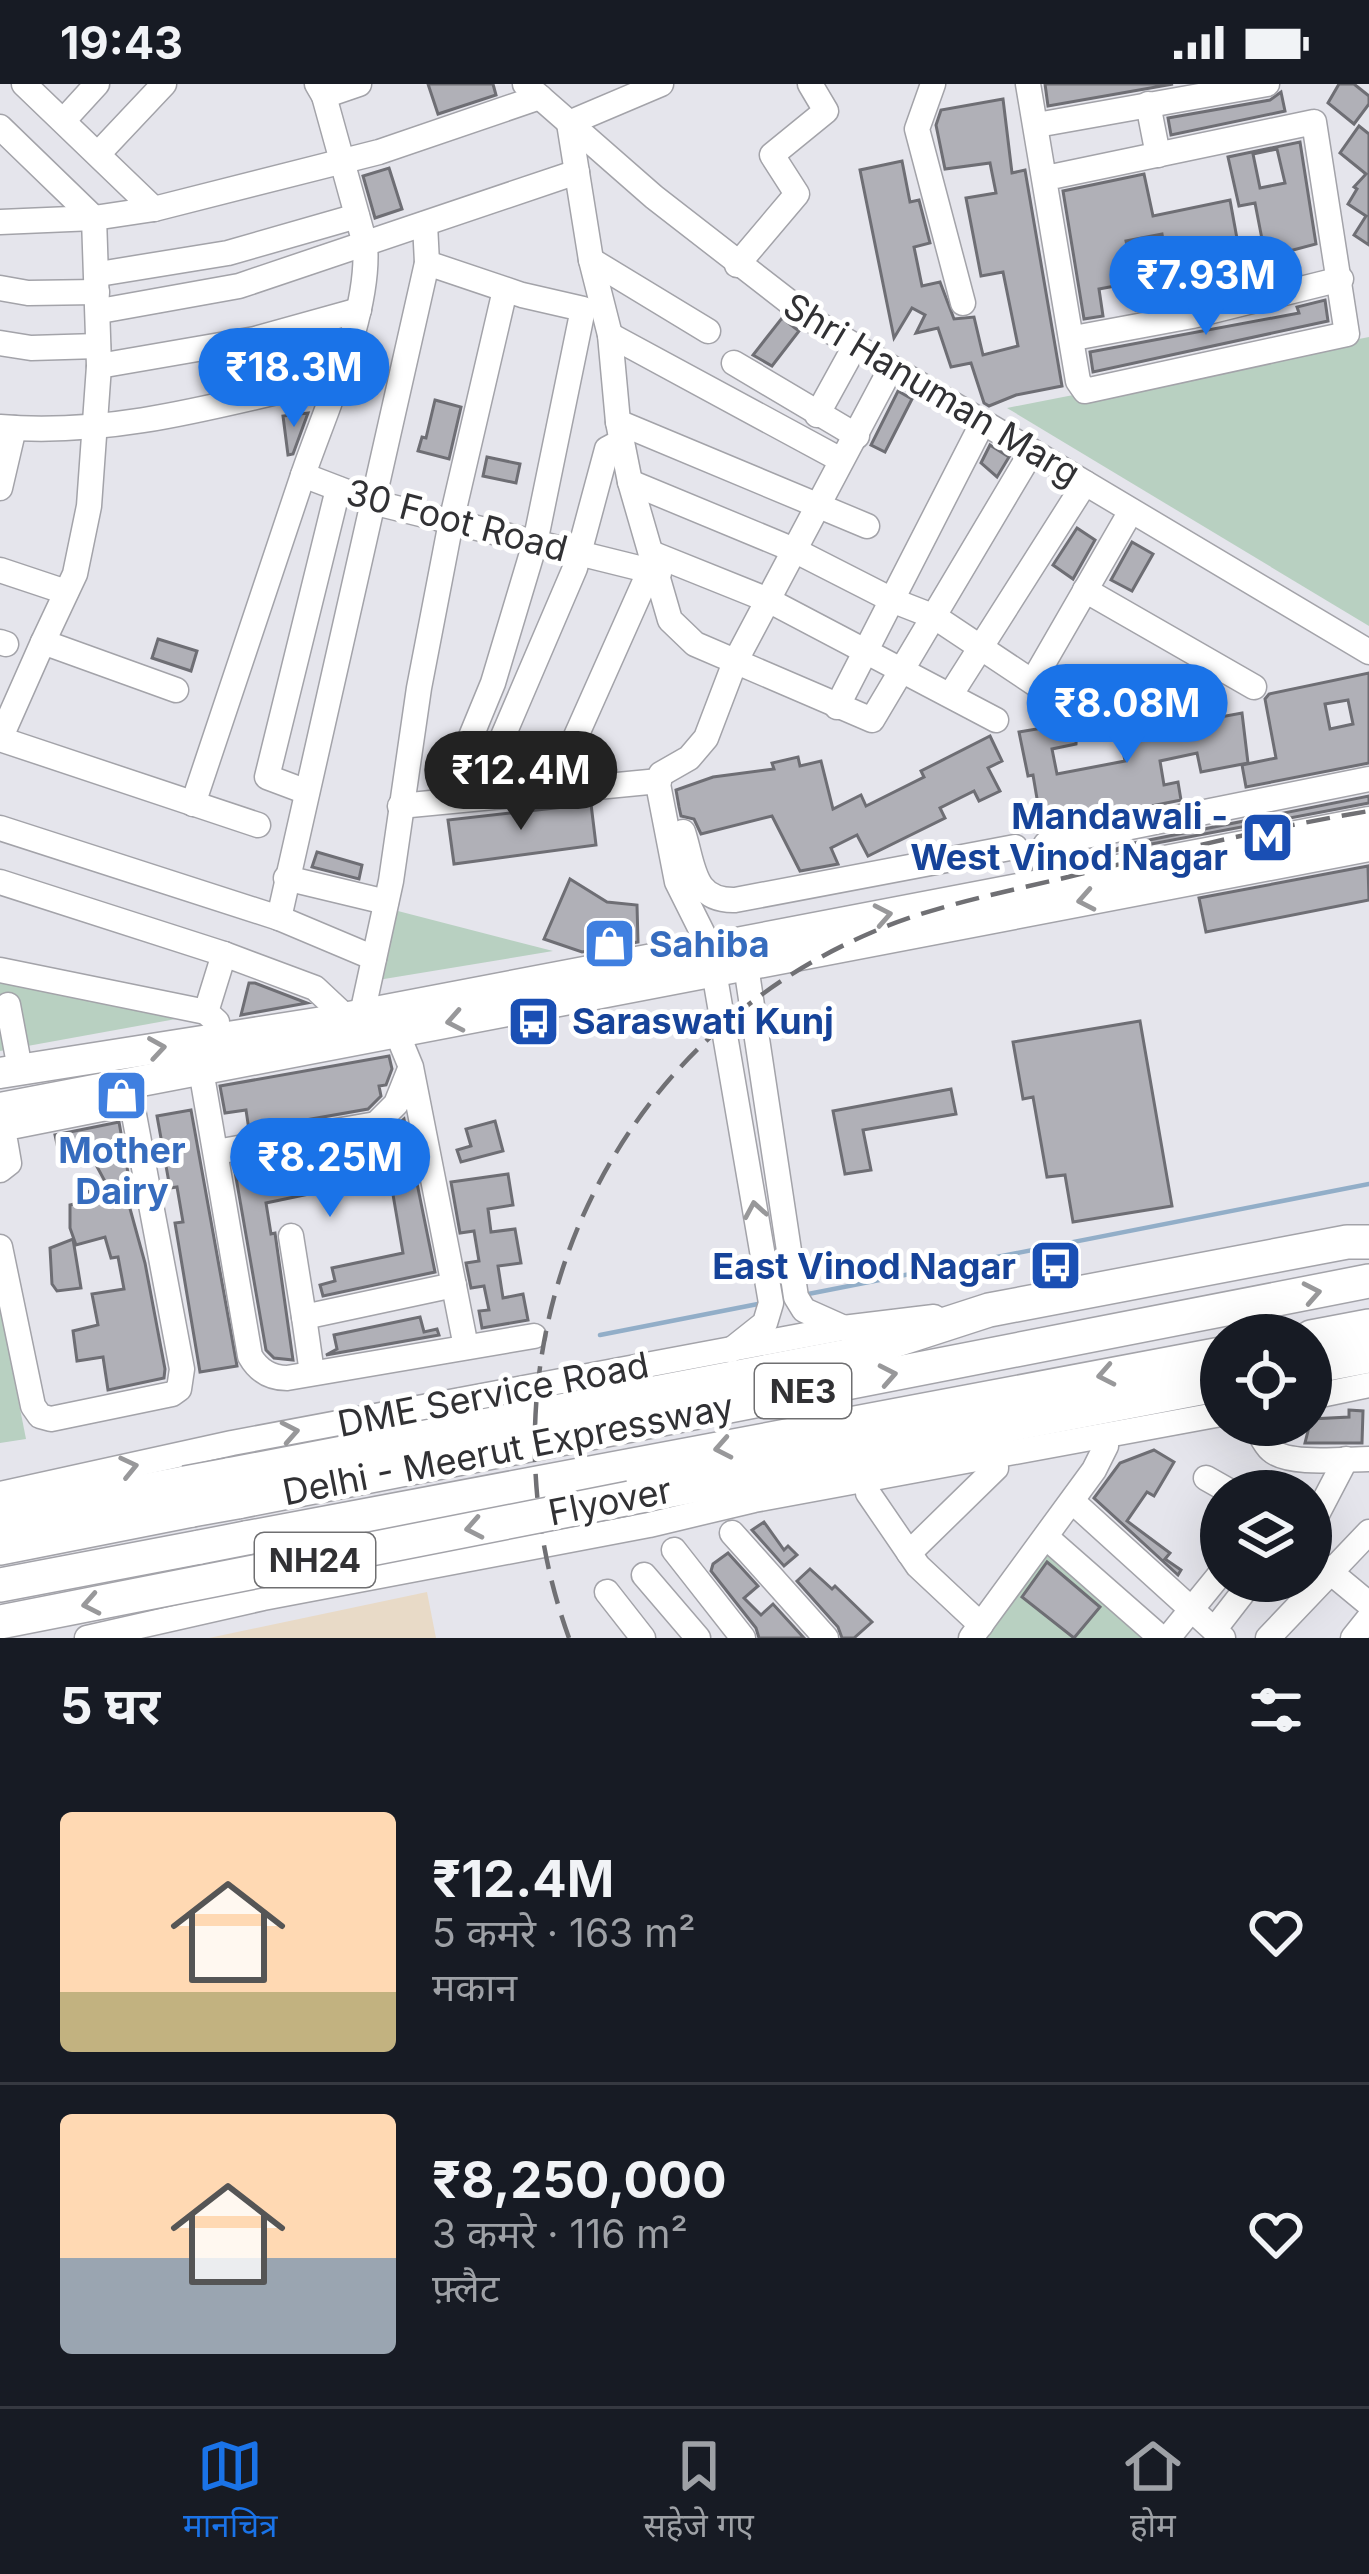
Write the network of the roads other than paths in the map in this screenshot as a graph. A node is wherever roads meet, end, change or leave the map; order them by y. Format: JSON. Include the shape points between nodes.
{"nodes":[{"id":1,"x":24,"y":84,"type":"edge"},
{"id":2,"x":97,"y":84,"type":"edge"},
{"id":3,"x":164,"y":84,"type":"edge"},
{"id":4,"x":359,"y":84,"type":"edge"},
{"id":5,"x":661,"y":84,"type":"edge"},
{"id":6,"x":810,"y":84,"type":"edge"},
{"id":7,"x":933,"y":84,"type":"edge"},
{"id":8,"x":1028,"y":84,"type":"edge"},
{"id":9,"x":1267,"y":84,"type":"edge"},
{"id":10,"x":321,"y":90,"type":"edge"},
{"id":11,"x":533,"y":90,"type":"edge"},
{"id":12,"x":624,"y":91,"type":"edge"},
{"id":13,"x":1148,"y":104,"type":"junction"},
{"id":14,"x":64,"y":121,"type":"junction"},
{"id":15,"x":569,"y":123,"type":"junction"},
{"id":16,"x":1037,"y":125,"type":"junction"},
{"id":17,"x":0,"y":128,"type":"edge"},
{"id":18,"x":98,"y":154,"type":"junction"},
{"id":19,"x":1158,"y":155,"type":"junction"},
{"id":20,"x":341,"y":162,"type":"junction"},
{"id":21,"x":577,"y":172,"type":"junction"},
{"id":22,"x":1046,"y":178,"type":"junction"},
{"id":23,"x":154,"y":209,"type":"junction"},
{"id":24,"x":357,"y":216,"type":"junction"},
{"id":25,"x":94,"y":218,"type":"junction"},
{"id":26,"x":0,"y":222,"type":"edge"},
{"id":27,"x":425,"y":224,"type":"junction"},
{"id":28,"x":365,"y":244,"type":"junction"},
{"id":29,"x":591,"y":260,"type":"junction"},
{"id":30,"x":427,"y":263,"type":"junction"},
{"id":31,"x":736,"y":265,"type":"junction"},
{"id":32,"x":1341,"y":279,"type":"junction"},
{"id":33,"x":0,"y":288,"type":"edge"},
{"id":34,"x":505,"y":290,"type":"junction"},
{"id":35,"x":99,"y":292,"type":"junction"},
{"id":36,"x":963,"y":303,"type":"dead end"},
{"id":37,"x":593,"y":308,"type":"junction"},
{"id":38,"x":359,"y":310,"type":"junction"},
{"id":39,"x":708,"y":331,"type":"dead end"},
{"id":40,"x":610,"y":335,"type":"junction"},
{"id":41,"x":1073,"y":338,"type":"junction"},
{"id":42,"x":0,"y":343,"type":"edge"},
{"id":43,"x":855,"y":346,"type":"junction"},
{"id":44,"x":99,"y":356,"type":"junction"},
{"id":45,"x":734,"y":363,"type":"dead end"},
{"id":46,"x":891,"y":368,"type":"junction"},
{"id":47,"x":336,"y":378,"type":"junction"},
{"id":48,"x":818,"y":415,"type":"junction"},
{"id":49,"x":982,"y":422,"type":"junction"},
{"id":50,"x":95,"y":425,"type":"junction"},
{"id":51,"x":7,"y":427,"type":"edge"},
{"id":52,"x":620,"y":432,"type":"junction"},
{"id":53,"x":857,"y":436,"type":"junction"},
{"id":54,"x":1032,"y":452,"type":"junction"},
{"id":55,"x":841,"y":460,"type":"junction"},
{"id":56,"x":303,"y":475,"type":"junction"},
{"id":57,"x":630,"y":482,"type":"junction"},
{"id":58,"x":1085,"y":483,"type":"junction"},
{"id":59,"x":0,"y":488,"type":"edge"},
{"id":60,"x":338,"y":489,"type":"junction"},
{"id":61,"x":376,"y":503,"type":"junction"},
{"id":62,"x":816,"y":503,"type":"junction"},
{"id":63,"x":1131,"y":511,"type":"junction"},
{"id":64,"x":451,"y":522,"type":"junction"},
{"id":65,"x":867,"y":526,"type":"dead end"},
{"id":66,"x":535,"y":543,"type":"junction"},
{"id":67,"x":794,"y":550,"type":"junction"},
{"id":68,"x":580,"y":553,"type":"junction"},
{"id":69,"x":653,"y":566,"type":"junction"},
{"id":70,"x":0,"y":570,"type":"edge"},
{"id":71,"x":1085,"y":590,"type":"junction"},
{"id":72,"x":66,"y":592,"type":"junction"},
{"id":73,"x":768,"y":600,"type":"junction"},
{"id":74,"x":894,"y":601,"type":"junction"},
{"id":75,"x":935,"y":617,"type":"junction"},
{"id":76,"x":44,"y":642,"type":"junction"},
{"id":77,"x":982,"y":648,"type":"junction"},
{"id":78,"x":866,"y":650,"type":"junction"},
{"id":79,"x":1369,"y":652,"type":"edge"},
{"id":80,"x":735,"y":662,"type":"junction"},
{"id":81,"x":901,"y":668,"type":"junction"},
{"id":82,"x":1033,"y":681,"type":"junction"},
{"id":83,"x":1254,"y":687,"type":"dead end"},
{"id":84,"x":176,"y":690,"type":"dead end"},
{"id":85,"x":951,"y":694,"type":"junction"},
{"id":86,"x":8,"y":701,"type":"edge"},
{"id":87,"x":837,"y":707,"type":"junction"},
{"id":88,"x":1076,"y":711,"type":"dead end"},
{"id":89,"x":996,"y":720,"type":"dead end"},
{"id":90,"x":0,"y":739,"type":"edge"},
{"id":91,"x":465,"y":751,"type":"dead end"},
{"id":92,"x":1369,"y":779,"type":"edge"},
{"id":93,"x":659,"y":781,"type":"junction"},
{"id":94,"x":552,"y":790,"type":"junction"},
{"id":95,"x":307,"y":792,"type":"junction"},
{"id":96,"x":477,"y":797,"type":"junction"},
{"id":97,"x":193,"y":804,"type":"junction"},
{"id":98,"x":400,"y":806,"type":"junction"},
{"id":99,"x":1369,"y":822,"type":"edge"},
{"id":100,"x":258,"y":825,"type":"dead end"},
{"id":101,"x":0,"y":829,"type":"edge"},
{"id":102,"x":683,"y":832,"type":"dead end"},
{"id":103,"x":1305,"y":846,"type":"junction"},
{"id":104,"x":1369,"y":846,"type":"edge"},
{"id":105,"x":1015,"y":848,"type":"dead end"},
{"id":106,"x":286,"y":878,"type":"junction"},
{"id":107,"x":0,"y":882,"type":"edge"},
{"id":108,"x":1048,"y":883,"type":"junction"},
{"id":109,"x":797,"y":888,"type":"junction"},
{"id":110,"x":386,"y":902,"type":"junction"},
{"id":111,"x":279,"y":918,"type":"junction"},
{"id":112,"x":806,"y":929,"type":"junction"},
{"id":113,"x":224,"y":954,"type":"junction"},
{"id":114,"x":727,"y":957,"type":"junction"},
{"id":115,"x":374,"y":958,"type":"junction"},
{"id":116,"x":0,"y":970,"type":"edge"},
{"id":117,"x":8,"y":1005,"type":"dead end"},
{"id":118,"x":206,"y":1012,"type":"junction"},
{"id":119,"x":354,"y":1016,"type":"junction"},
{"id":120,"x":397,"y":1033,"type":"junction"},
{"id":121,"x":231,"y":1036,"type":"junction"},
{"id":122,"x":411,"y":1067,"type":"junction"},
{"id":123,"x":201,"y":1070,"type":"junction"},
{"id":124,"x":10,"y":1071,"type":"edge"},
{"id":125,"x":130,"y":1093,"type":"junction"},
{"id":126,"x":0,"y":1108,"type":"edge"},
{"id":127,"x":216,"y":1152,"type":"junction"},
{"id":128,"x":0,"y":1170,"type":"edge"},
{"id":129,"x":292,"y":1236,"type":"dead end"},
{"id":130,"x":1362,"y":1240,"type":"edge"},
{"id":131,"x":0,"y":1247,"type":"edge"},
{"id":132,"x":1369,"y":1281,"type":"edge"},
{"id":133,"x":454,"y":1285,"type":"junction"},
{"id":134,"x":304,"y":1317,"type":"junction"},
{"id":135,"x":1369,"y":1326,"type":"edge"},
{"id":136,"x":1332,"y":1332,"type":"edge"},
{"id":137,"x":534,"y":1336,"type":"dead end"},
{"id":138,"x":839,"y":1343,"type":"junction"},
{"id":139,"x":466,"y":1347,"type":"junction"},
{"id":140,"x":731,"y":1350,"type":"junction"},
{"id":141,"x":1369,"y":1356,"type":"edge"},
{"id":142,"x":1200,"y":1358,"type":"edge"},
{"id":143,"x":1332,"y":1363,"type":"edge"},
{"id":144,"x":312,"y":1373,"type":"junction"},
{"id":145,"x":1369,"y":1385,"type":"edge"},
{"id":146,"x":1200,"y":1388,"type":"edge"},
{"id":147,"x":1332,"y":1392,"type":"edge"},
{"id":148,"x":1369,"y":1396,"type":"edge"},
{"id":149,"x":1332,"y":1403,"type":"edge"},
{"id":150,"x":1200,"y":1417,"type":"edge"},
{"id":151,"x":1200,"y":1428,"type":"edge"},
{"id":152,"x":232,"y":1443,"type":"junction"},
{"id":153,"x":1106,"y":1446,"type":"junction"},
{"id":154,"x":1267,"y":1446,"type":"edge"},
{"id":155,"x":176,"y":1456,"type":"junction"},
{"id":156,"x":1357,"y":1459,"type":"edge"},
{"id":157,"x":996,"y":1468,"type":"junction"},
{"id":158,"x":751,"y":1487,"type":"junction"},
{"id":159,"x":868,"y":1493,"type":"junction"},
{"id":160,"x":0,"y":1494,"type":"edge"},
{"id":161,"x":1332,"y":1495,"type":"edge"},
{"id":162,"x":1072,"y":1501,"type":"junction"},
{"id":163,"x":0,"y":1519,"type":"edge"},
{"id":164,"x":1369,"y":1532,"type":"edge"},
{"id":165,"x":732,"y":1533,"type":"dead end"},
{"id":166,"x":1046,"y":1537,"type":"junction"},
{"id":167,"x":635,"y":1538,"type":"dead end"},
{"id":168,"x":0,"y":1548,"type":"edge"},
{"id":169,"x":674,"y":1550,"type":"dead end"},
{"id":170,"x":909,"y":1553,"type":"junction"},
{"id":171,"x":1332,"y":1557,"type":"edge"},
{"id":172,"x":1332,"y":1573,"type":"edge"},
{"id":173,"x":644,"y":1574,"type":"dead end"},
{"id":174,"x":0,"y":1585,"type":"edge"},
{"id":175,"x":608,"y":1592,"type":"dead end"},
{"id":176,"x":263,"y":1598,"type":"junction"},
{"id":177,"x":1200,"y":1600,"type":"edge"},
{"id":178,"x":1239,"y":1602,"type":"edge"},
{"id":179,"x":1294,"y":1602,"type":"edge"},
{"id":180,"x":1369,"y":1604,"type":"edge"},
{"id":181,"x":212,"y":1609,"type":"junction"},
{"id":182,"x":1192,"y":1610,"type":"junction"},
{"id":183,"x":1369,"y":1618,"type":"edge"},
{"id":184,"x":0,"y":1622,"type":"edge"},
{"id":185,"x":976,"y":1632,"type":"edge"},
{"id":186,"x":1218,"y":1634,"type":"edge"},
{"id":187,"x":87,"y":1638,"type":"edge"},
{"id":188,"x":643,"y":1638,"type":"edge"},
{"id":189,"x":698,"y":1638,"type":"edge"},
{"id":190,"x":743,"y":1638,"type":"edge"},
{"id":191,"x":826,"y":1638,"type":"edge"},
{"id":192,"x":1165,"y":1638,"type":"edge"},
{"id":193,"x":1268,"y":1638,"type":"edge"},
{"id":194,"x":1353,"y":1638,"type":"edge"}],
"edges":[{"from":1,"to":14,"type":"street"},
{"from":2,"to":14,"type":"street"},
{"from":3,"to":18,"type":"street"},
{"from":4,"to":10,"type":"street"},
{"from":5,"to":12,"type":"street"},
{"from":6,"to":31,"type":"street","via":[[826,111],[772,155],[797,194]]},
{"from":7,"to":36,"type":"street","via":[[916,129]]},
{"from":8,"to":16,"type":"street"},
{"from":9,"to":13,"type":"street"},
{"from":10,"to":20,"type":"street","name":"30 Foot Road"},
{"from":11,"to":15,"type":"street","name":"Shri Hanuman Marg"},
{"from":11,"to":20,"type":"street"},
{"from":12,"to":15,"type":"street"},
{"from":13,"to":16,"type":"street"},
{"from":13,"to":19,"type":"street"},
{"from":14,"to":18,"type":"street"},
{"from":15,"to":21,"type":"street"},
{"from":15,"to":31,"type":"street","name":"Shri Hanuman Marg"},
{"from":16,"to":22,"type":"street"},
{"from":17,"to":25,"type":"street"},
{"from":18,"to":23,"type":"street"},
{"from":19,"to":22,"type":"street"},
{"from":19,"to":32,"type":"street","via":[[1314,122]]},
{"from":20,"to":23,"type":"street"},
{"from":20,"to":24,"type":"street","name":"30 Foot Road"},
{"from":21,"to":27,"type":"street"},
{"from":21,"to":29,"type":"street"},
{"from":22,"to":41,"type":"street"},
{"from":23,"to":25,"type":"street"},
{"from":24,"to":28,"type":"street","name":"30 Foot Road"},
{"from":24,"to":35,"type":"street"},
{"from":25,"to":26,"type":"street"},
{"from":25,"to":35,"type":"street"},
{"from":27,"to":28,"type":"street"},
{"from":27,"to":30,"type":"street"},
{"from":28,"to":35,"type":"street","via":[[239,286]]},
{"from":28,"to":38,"type":"street","name":"30 Foot Road"},
{"from":29,"to":37,"type":"street"},
{"from":29,"to":39,"type":"street"},
{"from":30,"to":34,"type":"street"},
{"from":30,"to":61,"type":"street"},
{"from":31,"to":43,"type":"street","name":"Shri Hanuman Marg"},
{"from":32,"to":41,"type":"street"},
{"from":32,"to":41,"type":"street","via":[[1347,334],[1096,391],[1078,381]]},
{"from":33,"to":35,"type":"street"},
{"from":34,"to":37,"type":"street"},
{"from":34,"to":64,"type":"street"},
{"from":35,"to":44,"type":"street"},
{"from":37,"to":40,"type":"street"},
{"from":37,"to":66,"type":"street"},
{"from":38,"to":44,"type":"street","via":[[255,339]]},
{"from":38,"to":47,"type":"street","name":"30 Foot Road"},
{"from":40,"to":52,"type":"street"},
{"from":40,"to":55,"type":"street"},
{"from":42,"to":44,"type":"street"},
{"from":43,"to":46,"type":"street","name":"Shri Hanuman Marg"},
{"from":43,"to":48,"type":"street"},
{"from":44,"to":50,"type":"street"},
{"from":45,"to":48,"type":"street"},
{"from":46,"to":49,"type":"street","name":"Shri Hanuman Marg"},
{"from":46,"to":53,"type":"street"},
{"from":47,"to":50,"type":"street","via":[[188,413]]},
{"from":47,"to":56,"type":"street","name":"30 Foot Road"},
{"from":48,"to":53,"type":"street"},
{"from":49,"to":54,"type":"street","name":"Shri Hanuman Marg"},
{"from":49,"to":74,"type":"street"},
{"from":50,"to":51,"type":"street"},
{"from":50,"to":72,"type":"street","via":[[82,545]]},
{"from":51,"to":59,"type":"street"},
{"from":52,"to":57,"type":"street"},
{"from":52,"to":62,"type":"street"},
{"from":52,"to":68,"type":"street","via":[[607,449]]},
{"from":53,"to":55,"type":"street"},
{"from":54,"to":58,"type":"street","name":"Shri Hanuman Marg"},
{"from":54,"to":75,"type":"street"},
{"from":55,"to":62,"type":"street"},
{"from":56,"to":60,"type":"street","name":"30 Foot Road"},
{"from":56,"to":97,"type":"street"},
{"from":57,"to":67,"type":"street"},
{"from":57,"to":69,"type":"street"},
{"from":58,"to":63,"type":"street","name":"Shri Hanuman Marg"},
{"from":58,"to":77,"type":"street"},
{"from":60,"to":61,"type":"street","name":"30 Foot Road"},
{"from":60,"to":95,"type":"street","via":[[267,777]]},
{"from":61,"to":64,"type":"street","name":"30 Foot Road"},
{"from":61,"to":95,"type":"street"},
{"from":62,"to":65,"type":"street"},
{"from":62,"to":67,"type":"street"},
{"from":63,"to":71,"type":"street"},
{"from":63,"to":79,"type":"street","name":"Shri Hanuman Marg"},
{"from":64,"to":66,"type":"street","name":"30 Foot Road"},
{"from":64,"to":98,"type":"street"},
{"from":66,"to":68,"type":"street","name":"30 Foot Road"},
{"from":66,"to":91,"type":"street"},
{"from":67,"to":73,"type":"street"},
{"from":67,"to":74,"type":"street"},
{"from":68,"to":69,"type":"street","name":"30 Foot Road"},
{"from":68,"to":96,"type":"street"},
{"from":69,"to":73,"type":"street","name":"30 Foot Road"},
{"from":69,"to":80,"type":"street","via":[[679,632]]},
{"from":69,"to":94,"type":"street"},
{"from":70,"to":72,"type":"street"},
{"from":71,"to":82,"type":"street"},
{"from":71,"to":83,"type":"street"},
{"from":72,"to":76,"type":"street"},
{"from":73,"to":78,"type":"street","name":"30 Foot Road"},
{"from":73,"to":80,"type":"street"},
{"from":74,"to":75,"type":"street"},
{"from":74,"to":78,"type":"street"},
{"from":75,"to":77,"type":"street"},
{"from":75,"to":81,"type":"street"},
{"from":76,"to":84,"type":"street"},
{"from":76,"to":86,"type":"street"},
{"from":77,"to":82,"type":"street"},
{"from":77,"to":85,"type":"street"},
{"from":78,"to":81,"type":"street","name":"30 Foot Road"},
{"from":78,"to":87,"type":"street"},
{"from":80,"to":87,"type":"street"},
{"from":80,"to":93,"type":"street","via":[[700,749]]},
{"from":81,"to":85,"type":"street","name":"30 Foot Road"},
{"from":81,"to":87,"type":"street","via":[[872,720]]},
{"from":82,"to":88,"type":"street"},
{"from":85,"to":89,"type":"street","name":"30 Foot Road"},
{"from":86,"to":90,"type":"street"},
{"from":90,"to":97,"type":"street"},
{"from":92,"to":108,"type":"street","via":[[1046,844]]},
{"from":93,"to":94,"type":"street"},
{"from":93,"to":114,"type":"street","via":[[677,882]]},
{"from":94,"to":96,"type":"street"},
{"from":95,"to":106,"type":"street"},
{"from":96,"to":98,"type":"street"},
{"from":97,"to":100,"type":"street"},
{"from":98,"to":110,"type":"street"},
{"from":99,"to":103,"type":"main road"},
{"from":101,"to":111,"type":"street"},
{"from":102,"to":109,"type":"street","via":[[707,896],[735,900]]},
{"from":103,"to":104,"type":"main road"},
{"from":103,"to":108,"type":"main road"},
{"from":103,"to":114,"type":"main road","one_way":true},
{"from":105,"to":109,"type":"street"},
{"from":106,"to":110,"type":"street"},
{"from":106,"to":111,"type":"street"},
{"from":107,"to":113,"type":"street"},
{"from":112,"to":108,"type":"main road","one_way":true},
{"from":109,"to":112,"type":"street"},
{"from":110,"to":115,"type":"street"},
{"from":111,"to":115,"type":"street"},
{"from":112,"to":114,"type":"main road"},
{"from":113,"to":118,"type":"street"},
{"from":113,"to":119,"type":"street","via":[[315,988]]},
{"from":114,"to":119,"type":"main road"},
{"from":114,"to":120,"type":"main road","one_way":true},
{"from":114,"to":138,"type":"street","via":[[796,1297]]},
{"from":140,"to":114,"type":"street","one_way":true,"via":[[765,1322],[771,1303]]},
{"from":115,"to":119,"type":"street"},
{"from":116,"to":118,"type":"street"},
{"from":117,"to":124,"type":"street"},
{"from":118,"to":121,"type":"street"},
{"from":119,"to":121,"type":"main road"},
{"from":120,"to":122,"type":"street"},
{"from":120,"to":123,"type":"main road"},
{"from":124,"to":121,"type":"main road","one_way":true},
{"from":122,"to":127,"type":"street","via":[[396,1104],[376,1124]]},
{"from":122,"to":133,"type":"street"},
{"from":123,"to":125,"type":"main road"},
{"from":123,"to":127,"type":"street"},
{"from":125,"to":126,"type":"main road"},
{"from":125,"to":128,"type":"street","via":[[11,1127],[4,1133],[9,1163]]},
{"from":125,"to":131,"type":"street","via":[[182,1369],[179,1389],[40,1415]]},
{"from":127,"to":144,"type":"street","via":[[250,1355],[274,1377]]},
{"from":129,"to":134,"type":"street"},
{"from":130,"to":138,"type":"highway"},
{"from":168,"to":132,"type":"highway","name":"Delhi - Meerut Expressway","number":"NE3","one_way":true,"bridge":true},
{"from":133,"to":134,"type":"street"},
{"from":133,"to":139,"type":"street"},
{"from":134,"to":144,"type":"street"},
{"from":135,"to":136,"type":"highway"},
{"from":137,"to":139,"type":"street"},
{"from":138,"to":140,"type":"street","name":"DME Service Road"},
{"from":138,"to":163,"type":"highway","bridge":true},
{"from":139,"to":144,"type":"street"},
{"from":152,"to":140,"type":"street","name":"DME Service Road","one_way":true},
{"from":141,"to":143,"type":"highway"},
{"from":142,"to":174,"type":"highway","name":"Delhi - Meerut Expressway","number":"NE3","one_way":true,"bridge":true},
{"from":145,"to":147,"type":"street"},
{"from":146,"to":158,"type":"highway","name":"Flyover","number":"NH24","via":[[835,1458]]},
{"from":148,"to":149,"type":"street"},
{"from":150,"to":158,"type":"street"},
{"from":151,"to":153,"type":"street"},
{"from":152,"to":155,"type":"street","name":"DME Service Road"},
{"from":152,"to":176,"type":"street","via":[[222,1470],[246,1581]]},
{"from":153,"to":157,"type":"street"},
{"from":153,"to":162,"type":"street"},
{"from":154,"to":156,"type":"street","via":[[1291,1459]]},
{"from":160,"to":155,"type":"street","name":"DME Service Road","one_way":true},
{"from":155,"to":181,"type":"street","via":[[193,1473],[218,1584]]},
{"from":156,"to":161,"type":"street"},
{"from":157,"to":159,"type":"street"},
{"from":157,"to":170,"type":"street"},
{"from":158,"to":176,"type":"street","via":[[649,1526]]},
{"from":158,"to":184,"type":"highway","name":"Flyover","number":"NH24","one_way":true,"bridge":true,"via":[[630,1498]]},
{"from":159,"to":167,"type":"street"},
{"from":159,"to":170,"type":"street"},
{"from":162,"to":166,"type":"street"},
{"from":162,"to":182,"type":"street"},
{"from":164,"to":171,"type":"street"},
{"from":165,"to":191,"type":"street"},
{"from":166,"to":185,"type":"street"},
{"from":166,"to":192,"type":"street"},
{"from":169,"to":190,"type":"street"},
{"from":170,"to":185,"type":"street"},
{"from":172,"to":180,"type":"street"},
{"from":173,"to":189,"type":"street"},
{"from":175,"to":188,"type":"street"},
{"from":176,"to":181,"type":"street"},
{"from":177,"to":182,"type":"street"},
{"from":178,"to":186,"type":"street"},
{"from":179,"to":193,"type":"street"},
{"from":181,"to":187,"type":"street"},
{"from":182,"to":186,"type":"street"},
{"from":182,"to":192,"type":"street"},
{"from":183,"to":194,"type":"street"}]}
